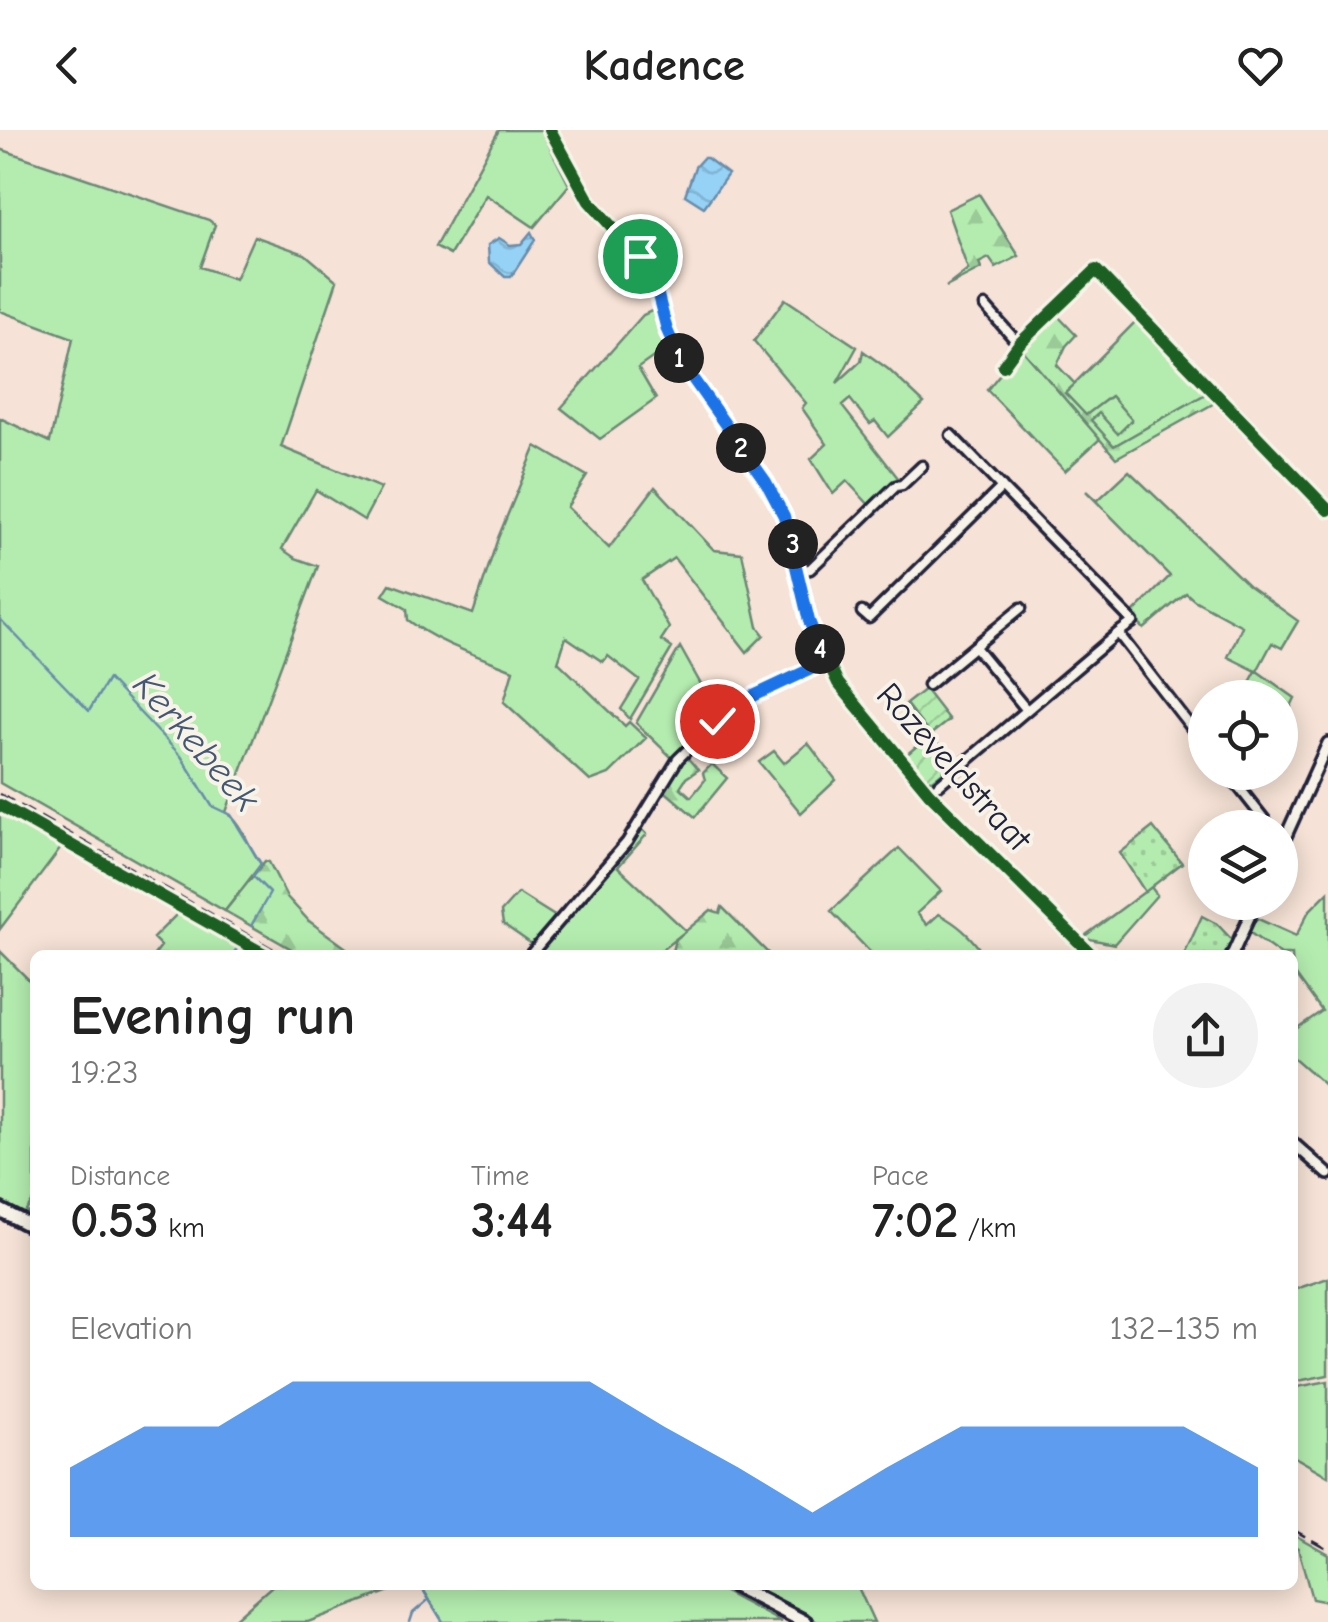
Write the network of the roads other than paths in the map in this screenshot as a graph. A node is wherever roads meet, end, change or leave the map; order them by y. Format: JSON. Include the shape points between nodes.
{"nodes":[{"id":1,"x":550,"y":130,"type":"edge"},
{"id":2,"x":986,"y":306,"type":"dead end"},
{"id":3,"x":1017,"y":347,"type":"junction"},
{"id":4,"x":1003,"y":366,"type":"dead end"},
{"id":5,"x":952,"y":435,"type":"dead end"},
{"id":6,"x":922,"y":466,"type":"dead end"},
{"id":7,"x":1002,"y":486,"type":"junction"},
{"id":8,"x":1328,"y":510,"type":"edge"},
{"id":9,"x":799,"y":571,"type":"junction"},
{"id":10,"x":1021,"y":608,"type":"dead end"},
{"id":11,"x":862,"y":612,"type":"dead end"},
{"id":12,"x":1118,"y":634,"type":"junction"},
{"id":13,"x":974,"y":647,"type":"junction"},
{"id":14,"x":826,"y":662,"type":"junction"},
{"id":15,"x":928,"y":685,"type":"dead end"},
{"id":16,"x":1026,"y":709,"type":"junction"},
{"id":17,"x":1188,"y":723,"type":"edge"},
{"id":18,"x":1328,"y":743,"type":"edge"},
{"id":19,"x":1241,"y":790,"type":"edge"},
{"id":20,"x":928,"y":793,"type":"junction"},
{"id":21,"x":1257,"y":810,"type":"edge"},
{"id":22,"x":1297,"y":810,"type":"edge"},
{"id":23,"x":1248,"y":920,"type":"edge"},
{"id":24,"x":534,"y":950,"type":"edge"},
{"id":25,"x":1087,"y":950,"type":"edge"},
{"id":26,"x":1234,"y":950,"type":"edge"},
{"id":27,"x":1298,"y":1147,"type":"edge"},
{"id":28,"x":1328,"y":1174,"type":"edge"},
{"id":29,"x":0,"y":1210,"type":"edge"},
{"id":30,"x":30,"y":1225,"type":"edge"},
{"id":31,"x":743,"y":1590,"type":"edge"},
{"id":32,"x":806,"y":1622,"type":"edge"}],
"edges":[{"from":1,"to":9,"type":"street","name":"Rozeveldstraat","via":[[589,200],[650,270],[674,349],[772,494]]},
{"from":2,"to":3,"type":"street"},
{"from":3,"to":4,"type":"street"},
{"from":3,"to":8,"type":"street","via":[[1096,270]]},
{"from":5,"to":7,"type":"street"},
{"from":6,"to":9,"type":"street","via":[[810,569]]},
{"from":7,"to":11,"type":"street","via":[[869,618]]},
{"from":7,"to":12,"type":"street","via":[[1136,625]]},
{"from":9,"to":14,"type":"street","name":"Rozeveldstraat"},
{"from":10,"to":13,"type":"street"},
{"from":12,"to":16,"type":"street"},
{"from":12,"to":17,"type":"street"},
{"from":13,"to":15,"type":"street"},
{"from":13,"to":16,"type":"street"},
{"from":14,"to":20,"type":"street","name":"Rozeveldstraat"},
{"from":14,"to":24,"type":"street","via":[[745,700],[717,721],[678,760],[627,842]]},
{"from":16,"to":20,"type":"street"},
{"from":18,"to":22,"type":"street"},
{"from":19,"to":21,"type":"street"},
{"from":20,"to":25,"type":"street","name":"Rozeveldstraat"},
{"from":23,"to":26,"type":"street"},
{"from":27,"to":28,"type":"street"},
{"from":29,"to":30,"type":"main road"},
{"from":31,"to":32,"type":"main road"}]}
